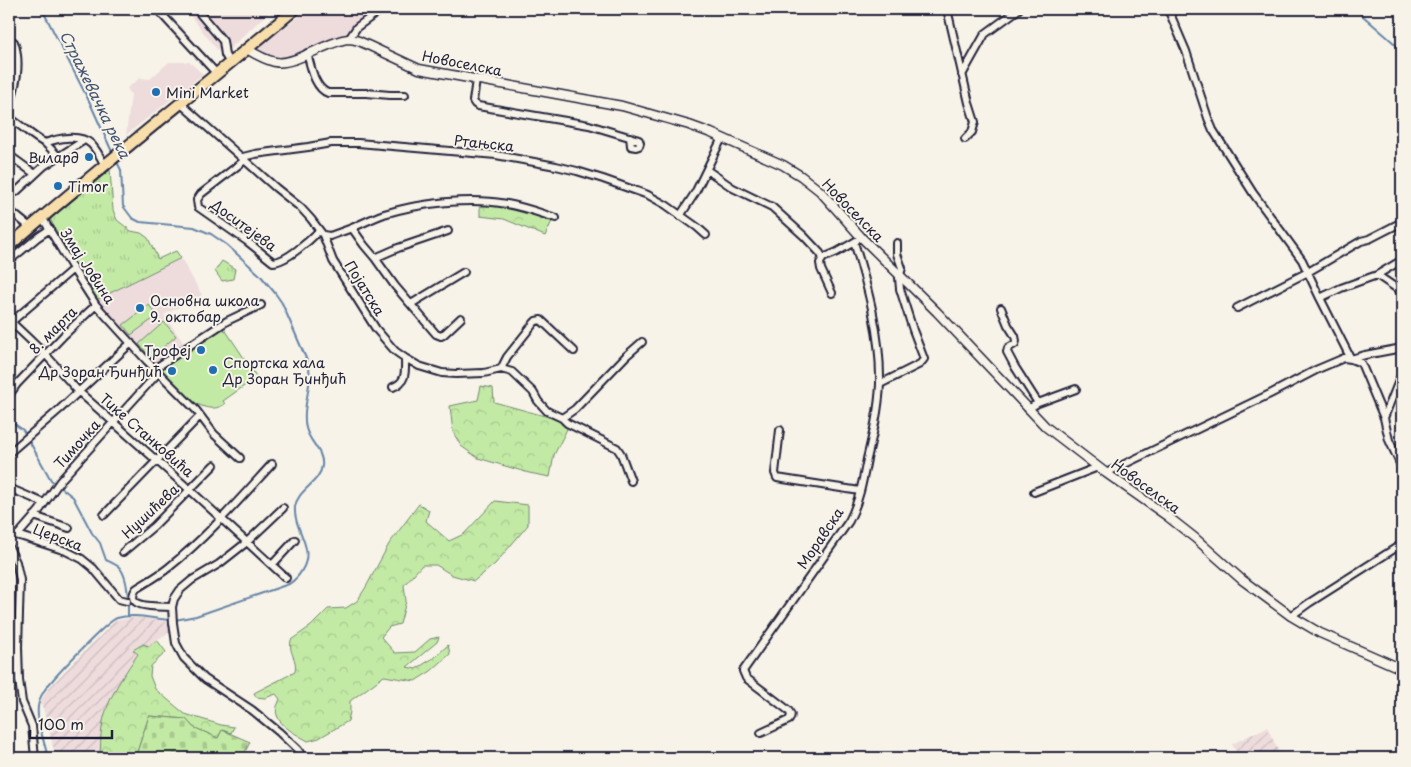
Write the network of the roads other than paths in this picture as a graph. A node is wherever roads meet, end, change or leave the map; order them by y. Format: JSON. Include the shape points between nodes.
{"nodes":[{"id":1,"x":157,"y":9,"type":"edge"},
{"id":2,"x":196,"y":9,"type":"edge"},
{"id":3,"x":295,"y":9,"type":"edge"},
{"id":4,"x":382,"y":9,"type":"edge"},
{"id":5,"x":947,"y":9,"type":"edge"},
{"id":6,"x":1019,"y":9,"type":"edge"},
{"id":7,"x":1168,"y":9,"type":"edge"},
{"id":8,"x":349,"y":38,"type":"junction"},
{"id":9,"x":9,"y":39,"type":"edge"},
{"id":10,"x":247,"y":49,"type":"junction"},
{"id":11,"x":307,"y":53,"type":"junction"},
{"id":12,"x":230,"y":63,"type":"junction"},
{"id":13,"x":217,"y":74,"type":"junction"},
{"id":14,"x":962,"y":75,"type":"junction"},
{"id":15,"x":476,"y":80,"type":"junction"},
{"id":16,"x":405,"y":94,"type":"dead end"},
{"id":17,"x":180,"y":104,"type":"junction"},
{"id":18,"x":9,"y":109,"type":"edge"},
{"id":19,"x":9,"y":118,"type":"edge"},
{"id":20,"x":630,"y":137,"type":"dead end"},
{"id":21,"x":722,"y":138,"type":"junction"},
{"id":22,"x":965,"y":139,"type":"dead end"},
{"id":23,"x":83,"y":141,"type":"junction"},
{"id":24,"x":45,"y":143,"type":"junction"},
{"id":25,"x":9,"y":155,"type":"edge"},
{"id":26,"x":58,"y":156,"type":"junction"},
{"id":27,"x":244,"y":159,"type":"junction"},
{"id":28,"x":107,"y":162,"type":"junction"},
{"id":29,"x":707,"y":170,"type":"junction"},
{"id":30,"x":35,"y":174,"type":"junction"},
{"id":31,"x":16,"y":192,"type":"dead end"},
{"id":32,"x":9,"y":210,"type":"edge"},
{"id":33,"x":680,"y":216,"type":"junction"},
{"id":34,"x":42,"y":217,"type":"junction"},
{"id":35,"x":556,"y":218,"type":"dead end"},
{"id":36,"x":1402,"y":222,"type":"edge"},
{"id":37,"x":30,"y":227,"type":"junction"},
{"id":38,"x":352,"y":228,"type":"junction"},
{"id":39,"x":50,"y":229,"type":"junction"},
{"id":40,"x":448,"y":231,"type":"dead end"},
{"id":41,"x":321,"y":233,"type":"junction"},
{"id":42,"x":706,"y":235,"type":"dead end"},
{"id":43,"x":862,"y":238,"type":"junction"},
{"id":44,"x":854,"y":242,"type":"junction"},
{"id":45,"x":897,"y":243,"type":"dead end"},
{"id":46,"x":9,"y":246,"type":"edge"},
{"id":47,"x":375,"y":258,"type":"junction"},
{"id":48,"x":823,"y":258,"type":"junction"},
{"id":49,"x":1402,"y":260,"type":"edge"},
{"id":50,"x":9,"y":261,"type":"edge"},
{"id":51,"x":73,"y":269,"type":"junction"},
{"id":52,"x":464,"y":272,"type":"dead end"},
{"id":53,"x":1308,"y":272,"type":"junction"},
{"id":54,"x":899,"y":275,"type":"junction"},
{"id":55,"x":1377,"y":275,"type":"junction"},
{"id":56,"x":832,"y":292,"type":"dead end"},
{"id":57,"x":1402,"y":292,"type":"edge"},
{"id":58,"x":1320,"y":298,"type":"junction"},
{"id":59,"x":410,"y":304,"type":"junction"},
{"id":60,"x":261,"y":305,"type":"dead end"},
{"id":61,"x":96,"y":306,"type":"junction"},
{"id":62,"x":1001,"y":308,"type":"dead end"},
{"id":63,"x":1237,"y":308,"type":"dead end"},
{"id":64,"x":461,"y":318,"type":"dead end"},
{"id":65,"x":10,"y":322,"type":"edge"},
{"id":66,"x":642,"y":342,"type":"dead end"},
{"id":67,"x":131,"y":343,"type":"junction"},
{"id":68,"x":1402,"y":348,"type":"edge"},
{"id":69,"x":574,"y":351,"type":"dead end"},
{"id":70,"x":46,"y":355,"type":"junction"},
{"id":71,"x":405,"y":358,"type":"junction"},
{"id":72,"x":1351,"y":359,"type":"junction"},
{"id":73,"x":501,"y":369,"type":"junction"},
{"id":74,"x":156,"y":371,"type":"junction"},
{"id":75,"x":1402,"y":373,"type":"edge"},
{"id":76,"x":880,"y":384,"type":"junction"},
{"id":77,"x":393,"y":387,"type":"dead end"},
{"id":78,"x":1076,"y":389,"type":"dead end"},
{"id":79,"x":78,"y":391,"type":"junction"},
{"id":80,"x":9,"y":395,"type":"edge"},
{"id":81,"x":1038,"y":403,"type":"junction"},
{"id":82,"x":1028,"y":408,"type":"junction"},
{"id":83,"x":200,"y":416,"type":"junction"},
{"id":84,"x":562,"y":418,"type":"junction"},
{"id":85,"x":1384,"y":418,"type":"junction"},
{"id":86,"x":114,"y":422,"type":"junction"},
{"id":87,"x":780,"y":430,"type":"dead end"},
{"id":88,"x":9,"y":453,"type":"edge"},
{"id":89,"x":240,"y":458,"type":"dead end"},
{"id":90,"x":157,"y":460,"type":"junction"},
{"id":91,"x":272,"y":464,"type":"dead end"},
{"id":92,"x":214,"y":465,"type":"dead end"},
{"id":93,"x":1098,"y":466,"type":"junction"},
{"id":94,"x":1402,"y":468,"type":"edge"},
{"id":95,"x":1106,"y":473,"type":"junction"},
{"id":96,"x":630,"y":481,"type":"dead end"},
{"id":97,"x":9,"y":488,"type":"edge"},
{"id":98,"x":190,"y":490,"type":"junction"},
{"id":99,"x":860,"y":491,"type":"junction"},
{"id":100,"x":1034,"y":492,"type":"dead end"},
{"id":101,"x":44,"y":503,"type":"junction"},
{"id":102,"x":283,"y":508,"type":"dead end"},
{"id":103,"x":104,"y":515,"type":"dead end"},
{"id":104,"x":34,"y":516,"type":"junction"},
{"id":105,"x":222,"y":519,"type":"junction"},
{"id":106,"x":69,"y":528,"type":"dead end"},
{"id":107,"x":9,"y":535,"type":"edge"},
{"id":108,"x":18,"y":536,"type":"junction"},
{"id":109,"x":296,"y":540,"type":"dead end"},
{"id":110,"x":247,"y":542,"type":"junction"},
{"id":111,"x":1402,"y":544,"type":"edge"},
{"id":112,"x":9,"y":547,"type":"edge"},
{"id":113,"x":123,"y":552,"type":"dead end"},
{"id":114,"x":272,"y":565,"type":"junction"},
{"id":115,"x":286,"y":578,"type":"dead end"},
{"id":116,"x":131,"y":599,"type":"junction"},
{"id":117,"x":173,"y":610,"type":"junction"},
{"id":118,"x":1291,"y":616,"type":"junction"},
{"id":119,"x":1402,"y":669,"type":"edge"},
{"id":120,"x":761,"y":733,"type":"dead end"},
{"id":121,"x":34,"y":758,"type":"edge"},
{"id":122,"x":304,"y":758,"type":"edge"}],
"edges":[{"from":1,"to":13,"type":"street"},
{"from":2,"to":12,"type":"street","via":[[224,40],[225,55]]},
{"from":3,"to":10,"type":"main road"},
{"from":4,"to":8,"type":"street","via":[[357,27]]},
{"from":5,"to":14,"type":"street"},
{"from":6,"to":14,"type":"street","via":[[985,34]]},
{"from":7,"to":53,"type":"street","via":[[1213,130]]},
{"from":8,"to":11,"type":"street"},
{"from":8,"to":15,"type":"street","name":"Новоселска","via":[[419,69]]},
{"from":9,"to":18,"type":"street","via":[[15,45],[17,57]]},
{"from":10,"to":11,"type":"street","via":[[278,62],[287,62]]},
{"from":10,"to":12,"type":"main road"},
{"from":11,"to":16,"type":"street","via":[[323,92]]},
{"from":12,"to":13,"type":"main road"},
{"from":13,"to":17,"type":"main road"},
{"from":14,"to":22,"type":"street","via":[[974,122],[972,132]]},
{"from":15,"to":20,"type":"street","via":[[474,101],[478,106],[588,125]]},
{"from":15,"to":21,"type":"street","name":"Новоселска","via":[[622,106]]},
{"from":17,"to":27,"type":"street","name":"Појатска"},
{"from":17,"to":28,"type":"main road"},
{"from":19,"to":24,"type":"street"},
{"from":21,"to":29,"type":"street"},
{"from":21,"to":43,"type":"street","name":"Новоселска","via":[[783,164],[801,176],[820,191]]},
{"from":23,"to":24,"type":"street","via":[[69,137]]},
{"from":23,"to":26,"type":"street"},
{"from":23,"to":28,"type":"street","via":[[90,143]]},
{"from":24,"to":26,"type":"street"},
{"from":25,"to":30,"type":"street"},
{"from":26,"to":30,"type":"street"},
{"from":27,"to":33,"type":"street","name":"Ртањска","via":[[255,154],[341,142],[496,155],[603,179],[648,195]]},
{"from":27,"to":41,"type":"street","name":"Појатска","via":[[301,208]]},
{"from":27,"to":41,"type":"street","name":"Доситејева","via":[[201,194],[197,200],[201,209],[273,262],[285,258]]},
{"from":28,"to":34,"type":"main road"},
{"from":29,"to":33,"type":"street"},
{"from":29,"to":48,"type":"street","via":[[733,188],[772,207]]},
{"from":30,"to":31,"type":"street"},
{"from":32,"to":37,"type":"street"},
{"from":33,"to":42,"type":"street","name":"Ртањска"},
{"from":34,"to":37,"type":"main road"},
{"from":34,"to":39,"type":"street","name":"Змај Јовина"},
{"from":35,"to":38,"type":"street","via":[[507,204],[472,201],[392,212]]},
{"from":36,"to":53,"type":"street"},
{"from":37,"to":46,"type":"main road"},
{"from":38,"to":41,"type":"street","via":[[330,236]]},
{"from":38,"to":47,"type":"street"},
{"from":39,"to":50,"type":"street"},
{"from":39,"to":51,"type":"street","name":"Змај Јовина"},
{"from":40,"to":47,"type":"street"},
{"from":41,"to":71,"type":"street","name":"Појатска","via":[[333,261],[376,329],[394,351]]},
{"from":43,"to":44,"type":"street"},
{"from":43,"to":54,"type":"street","name":"Новоселска"},
{"from":44,"to":48,"type":"street"},
{"from":44,"to":76,"type":"street","name":"Моравска","via":[[872,302]]},
{"from":45,"to":54,"type":"street","via":[[902,268]]},
{"from":47,"to":59,"type":"street"},
{"from":48,"to":56,"type":"street","via":[[819,265]]},
{"from":49,"to":55,"type":"street"},
{"from":51,"to":61,"type":"street","name":"Змај Јовина"},
{"from":51,"to":65,"type":"street"},
{"from":52,"to":59,"type":"street"},
{"from":53,"to":58,"type":"street"},
{"from":53,"to":63,"type":"street"},
{"from":54,"to":76,"type":"street","via":[[900,289],[924,359]]},
{"from":54,"to":82,"type":"street","name":"Новоселска"},
{"from":55,"to":57,"type":"street"},
{"from":55,"to":58,"type":"street"},
{"from":58,"to":72,"type":"street"},
{"from":59,"to":64,"type":"street","via":[[438,335],[443,335]]},
{"from":60,"to":74,"type":"street","name":"Тимочка","via":[[227,321]]},
{"from":61,"to":67,"type":"street","name":"Змај Јовина"},
{"from":61,"to":70,"type":"street","name":"8. марта"},
{"from":62,"to":81,"type":"street","via":[[1016,338],[1007,352]]},
{"from":65,"to":70,"type":"street","name":"Тике Станковића"},
{"from":66,"to":84,"type":"street","via":[[575,410]]},
{"from":67,"to":74,"type":"street","name":"Змај Јовина"},
{"from":67,"to":79,"type":"street"},
{"from":68,"to":72,"type":"street"},
{"from":69,"to":73,"type":"street","via":[[542,320],[536,321]]},
{"from":70,"to":79,"type":"street","name":"Тике Станковића"},
{"from":70,"to":80,"type":"street","name":"8. марта"},
{"from":71,"to":73,"type":"street","name":"Појатска","via":[[449,374]]},
{"from":71,"to":77,"type":"street","via":[[403,380]]},
{"from":72,"to":85,"type":"street","via":[[1361,363]]},
{"from":72,"to":95,"type":"street","via":[[1344,358],[1318,369]]},
{"from":73,"to":84,"type":"street","via":[[512,372],[547,411]]},
{"from":74,"to":83,"type":"street","name":"Змај Јовина"},
{"from":74,"to":86,"type":"street","name":"Тимочка"},
{"from":75,"to":85,"type":"street"},
{"from":76,"to":99,"type":"street","name":"Моравска"},
{"from":78,"to":81,"type":"street"},
{"from":79,"to":86,"type":"street","name":"Тике Станковића"},
{"from":79,"to":88,"type":"street"},
{"from":81,"to":82,"type":"street"},
{"from":82,"to":93,"type":"street","name":"Новоселска","via":[[1046,427]]},
{"from":83,"to":89,"type":"street","name":"Змај Јовина"},
{"from":83,"to":90,"type":"street"},
{"from":84,"to":96,"type":"street","via":[[617,448]]},
{"from":85,"to":94,"type":"street","via":[[1389,440]]},
{"from":86,"to":90,"type":"street","name":"Тике Станковића"},
{"from":86,"to":101,"type":"street","name":"Тимочка"},
{"from":87,"to":99,"type":"street","via":[[777,478]]},
{"from":90,"to":98,"type":"street","name":"Тике Станковића"},
{"from":90,"to":103,"type":"street"},
{"from":91,"to":105,"type":"street"},
{"from":92,"to":98,"type":"street","name":"Нушићева"},
{"from":93,"to":95,"type":"street","name":"Новоселска"},
{"from":93,"to":100,"type":"street"},
{"from":95,"to":118,"type":"street","name":"Новоселска","via":[[1167,516],[1241,579]]},
{"from":97,"to":101,"type":"street"},
{"from":98,"to":105,"type":"street","name":"Тике Станковића"},
{"from":98,"to":113,"type":"street","name":"Нушићева"},
{"from":99,"to":120,"type":"street","name":"Моравска","via":[[849,521],[743,671],[746,678],[791,714],[789,720]]},
{"from":101,"to":104,"type":"street","name":"Тимочка"},
{"from":102,"to":110,"type":"street"},
{"from":104,"to":106,"type":"street"},
{"from":104,"to":108,"type":"street","name":"Тимочка"},
{"from":105,"to":110,"type":"street","name":"Тике Станковића"},
{"from":105,"to":116,"type":"street","via":[[169,568],[136,589]]},
{"from":107,"to":108,"type":"street","name":"Церска"},
{"from":108,"to":116,"type":"street","name":"Церска","via":[[82,559],[119,599]]},
{"from":109,"to":114,"type":"street"},
{"from":110,"to":114,"type":"street","name":"Тике Станковића"},
{"from":110,"to":117,"type":"street","via":[[216,567],[187,584],[174,599]]},
{"from":111,"to":118,"type":"street"},
{"from":112,"to":121,"type":"street","via":[[20,580],[19,684],[32,726]]},
{"from":114,"to":115,"type":"street","name":"Тике Станковића"},
{"from":116,"to":117,"type":"street","name":"Церска","via":[[140,604]]},
{"from":117,"to":122,"type":"street","via":[[176,643],[184,658],[205,679],[279,732]]},
{"from":118,"to":119,"type":"street","name":"Новоселска","via":[[1332,639]]}]}
